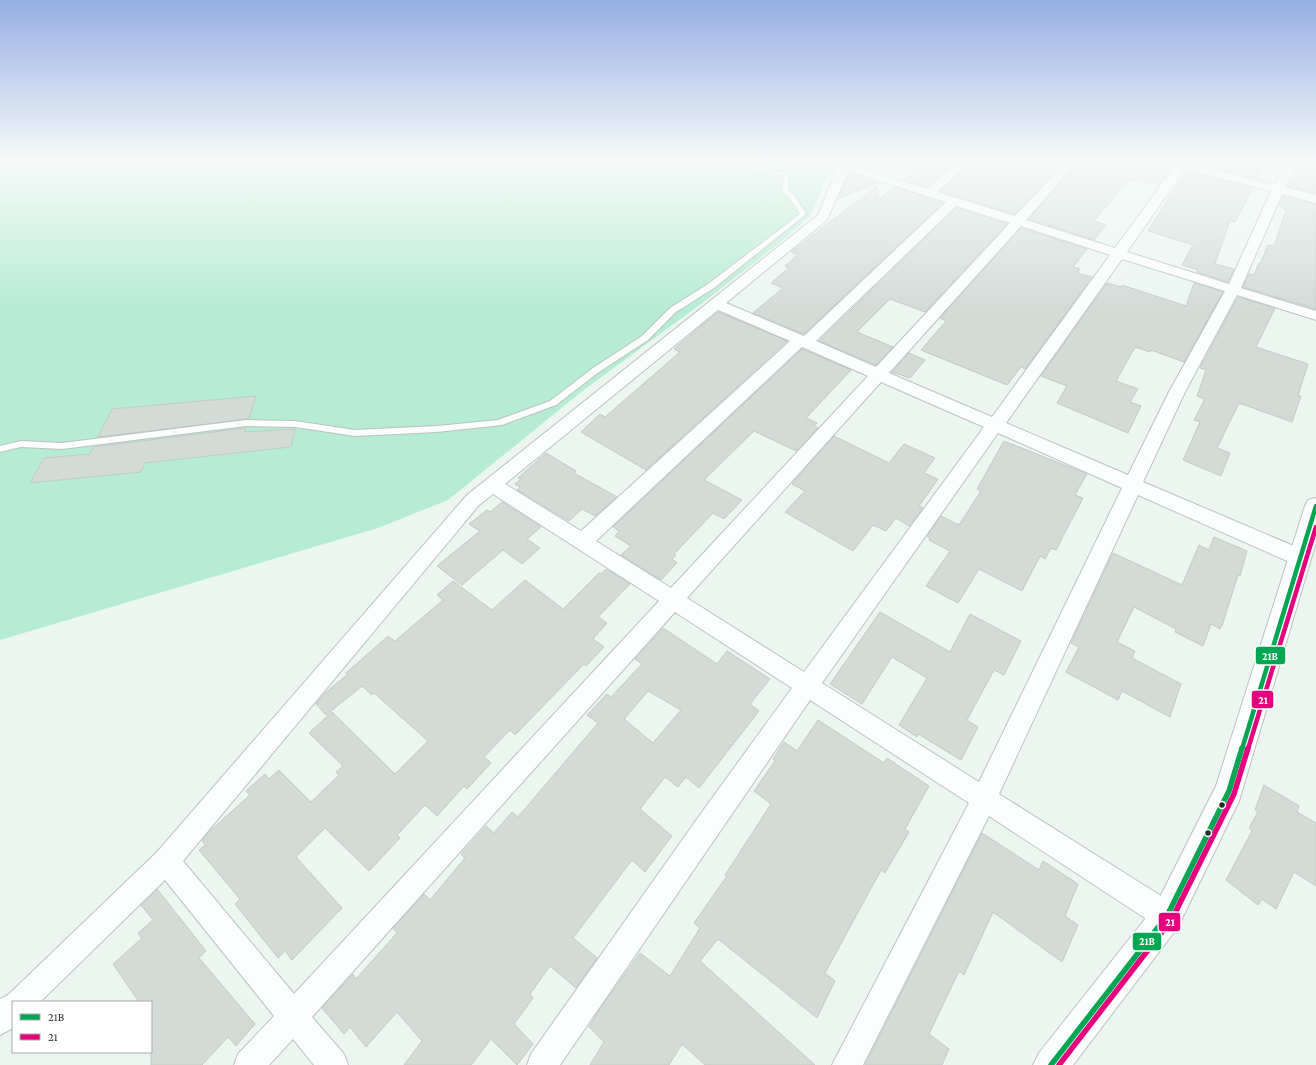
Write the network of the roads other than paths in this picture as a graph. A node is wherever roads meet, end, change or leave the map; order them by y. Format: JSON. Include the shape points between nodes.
{"nodes":[{"id":1,"x":801,"y":211,"type":"edge"},
{"id":2,"x":826,"y":211,"type":"edge"},
{"id":3,"x":944,"y":211,"type":"edge"},
{"id":4,"x":984,"y":211,"type":"edge"},
{"id":5,"x":1030,"y":211,"type":"edge"},
{"id":6,"x":1149,"y":211,"type":"edge"},
{"id":7,"x":1268,"y":211,"type":"edge"},
{"id":8,"x":1020,"y":222,"type":"junction"},
{"id":9,"x":1118,"y":252,"type":"junction"},
{"id":10,"x":1233,"y":289,"type":"junction"},
{"id":11,"x":717,"y":304,"type":"junction"},
{"id":12,"x":1316,"y":316,"type":"edge"},
{"id":13,"x":802,"y":342,"type":"junction"},
{"id":14,"x":879,"y":375,"type":"junction"},
{"id":15,"x":994,"y":424,"type":"junction"},
{"id":16,"x":0,"y":449,"type":"edge"},
{"id":17,"x":492,"y":484,"type":"junction"},
{"id":18,"x":1134,"y":486,"type":"junction"},
{"id":19,"x":1316,"y":506,"type":"edge"},
{"id":20,"x":583,"y":541,"type":"junction"},
{"id":21,"x":1301,"y":558,"type":"junction"},
{"id":22,"x":673,"y":598,"type":"junction"},
{"id":23,"x":807,"y":686,"type":"junction"},
{"id":24,"x":984,"y":799,"type":"junction"},
{"id":25,"x":166,"y":861,"type":"junction"},
{"id":26,"x":1167,"y":916,"type":"junction"},
{"id":27,"x":20,"y":1001,"type":"edge"},
{"id":28,"x":12,"y":1008,"type":"edge"},
{"id":29,"x":293,"y":1016,"type":"junction"},
{"id":30,"x":0,"y":1020,"type":"edge"},
{"id":31,"x":249,"y":1065,"type":"edge"},
{"id":32,"x":333,"y":1065,"type":"edge"},
{"id":33,"x":542,"y":1065,"type":"edge"},
{"id":34,"x":847,"y":1065,"type":"edge"},
{"id":35,"x":1051,"y":1065,"type":"edge"}],
"edges":[{"from":1,"to":16,"type":"lane","via":[[803,214],[711,286],[673,310],[645,338],[596,370],[552,404],[499,423],[356,433],[295,424],[246,423],[62,446],[21,444]]},
{"from":2,"to":11,"type":"street","via":[[823,217]]},
{"from":3,"to":13,"type":"street"},
{"from":4,"to":8,"type":"street"},
{"from":5,"to":8,"type":"street"},
{"from":6,"to":9,"type":"street"},
{"from":7,"to":10,"type":"street"},
{"from":8,"to":9,"type":"street"},
{"from":8,"to":14,"type":"street"},
{"from":9,"to":10,"type":"street"},
{"from":9,"to":15,"type":"street"},
{"from":10,"to":12,"type":"street"},
{"from":10,"to":18,"type":"street","via":[[1177,392]]},
{"from":11,"to":13,"type":"street"},
{"from":11,"to":17,"type":"street"},
{"from":13,"to":14,"type":"street"},
{"from":13,"to":20,"type":"street"},
{"from":14,"to":15,"type":"street"},
{"from":14,"to":22,"type":"street"},
{"from":15,"to":18,"type":"street"},
{"from":15,"to":23,"type":"street"},
{"from":17,"to":20,"type":"street"},
{"from":17,"to":25,"type":"street","via":[[473,500]]},
{"from":18,"to":21,"type":"street"},
{"from":18,"to":24,"type":"street"},
{"from":19,"to":21,"type":"main road"},
{"from":20,"to":22,"type":"street"},
{"from":21,"to":26,"type":"main road","via":[[1229,791]]},
{"from":22,"to":23,"type":"street"},
{"from":22,"to":29,"type":"street"},
{"from":23,"to":24,"type":"street"},
{"from":23,"to":33,"type":"street"},
{"from":24,"to":26,"type":"street"},
{"from":24,"to":34,"type":"street"},
{"from":25,"to":27,"type":"street"},
{"from":25,"to":29,"type":"street"},
{"from":26,"to":35,"type":"main road"},
{"from":28,"to":30,"type":"street"},
{"from":29,"to":31,"type":"street"},
{"from":29,"to":32,"type":"street"}]}
